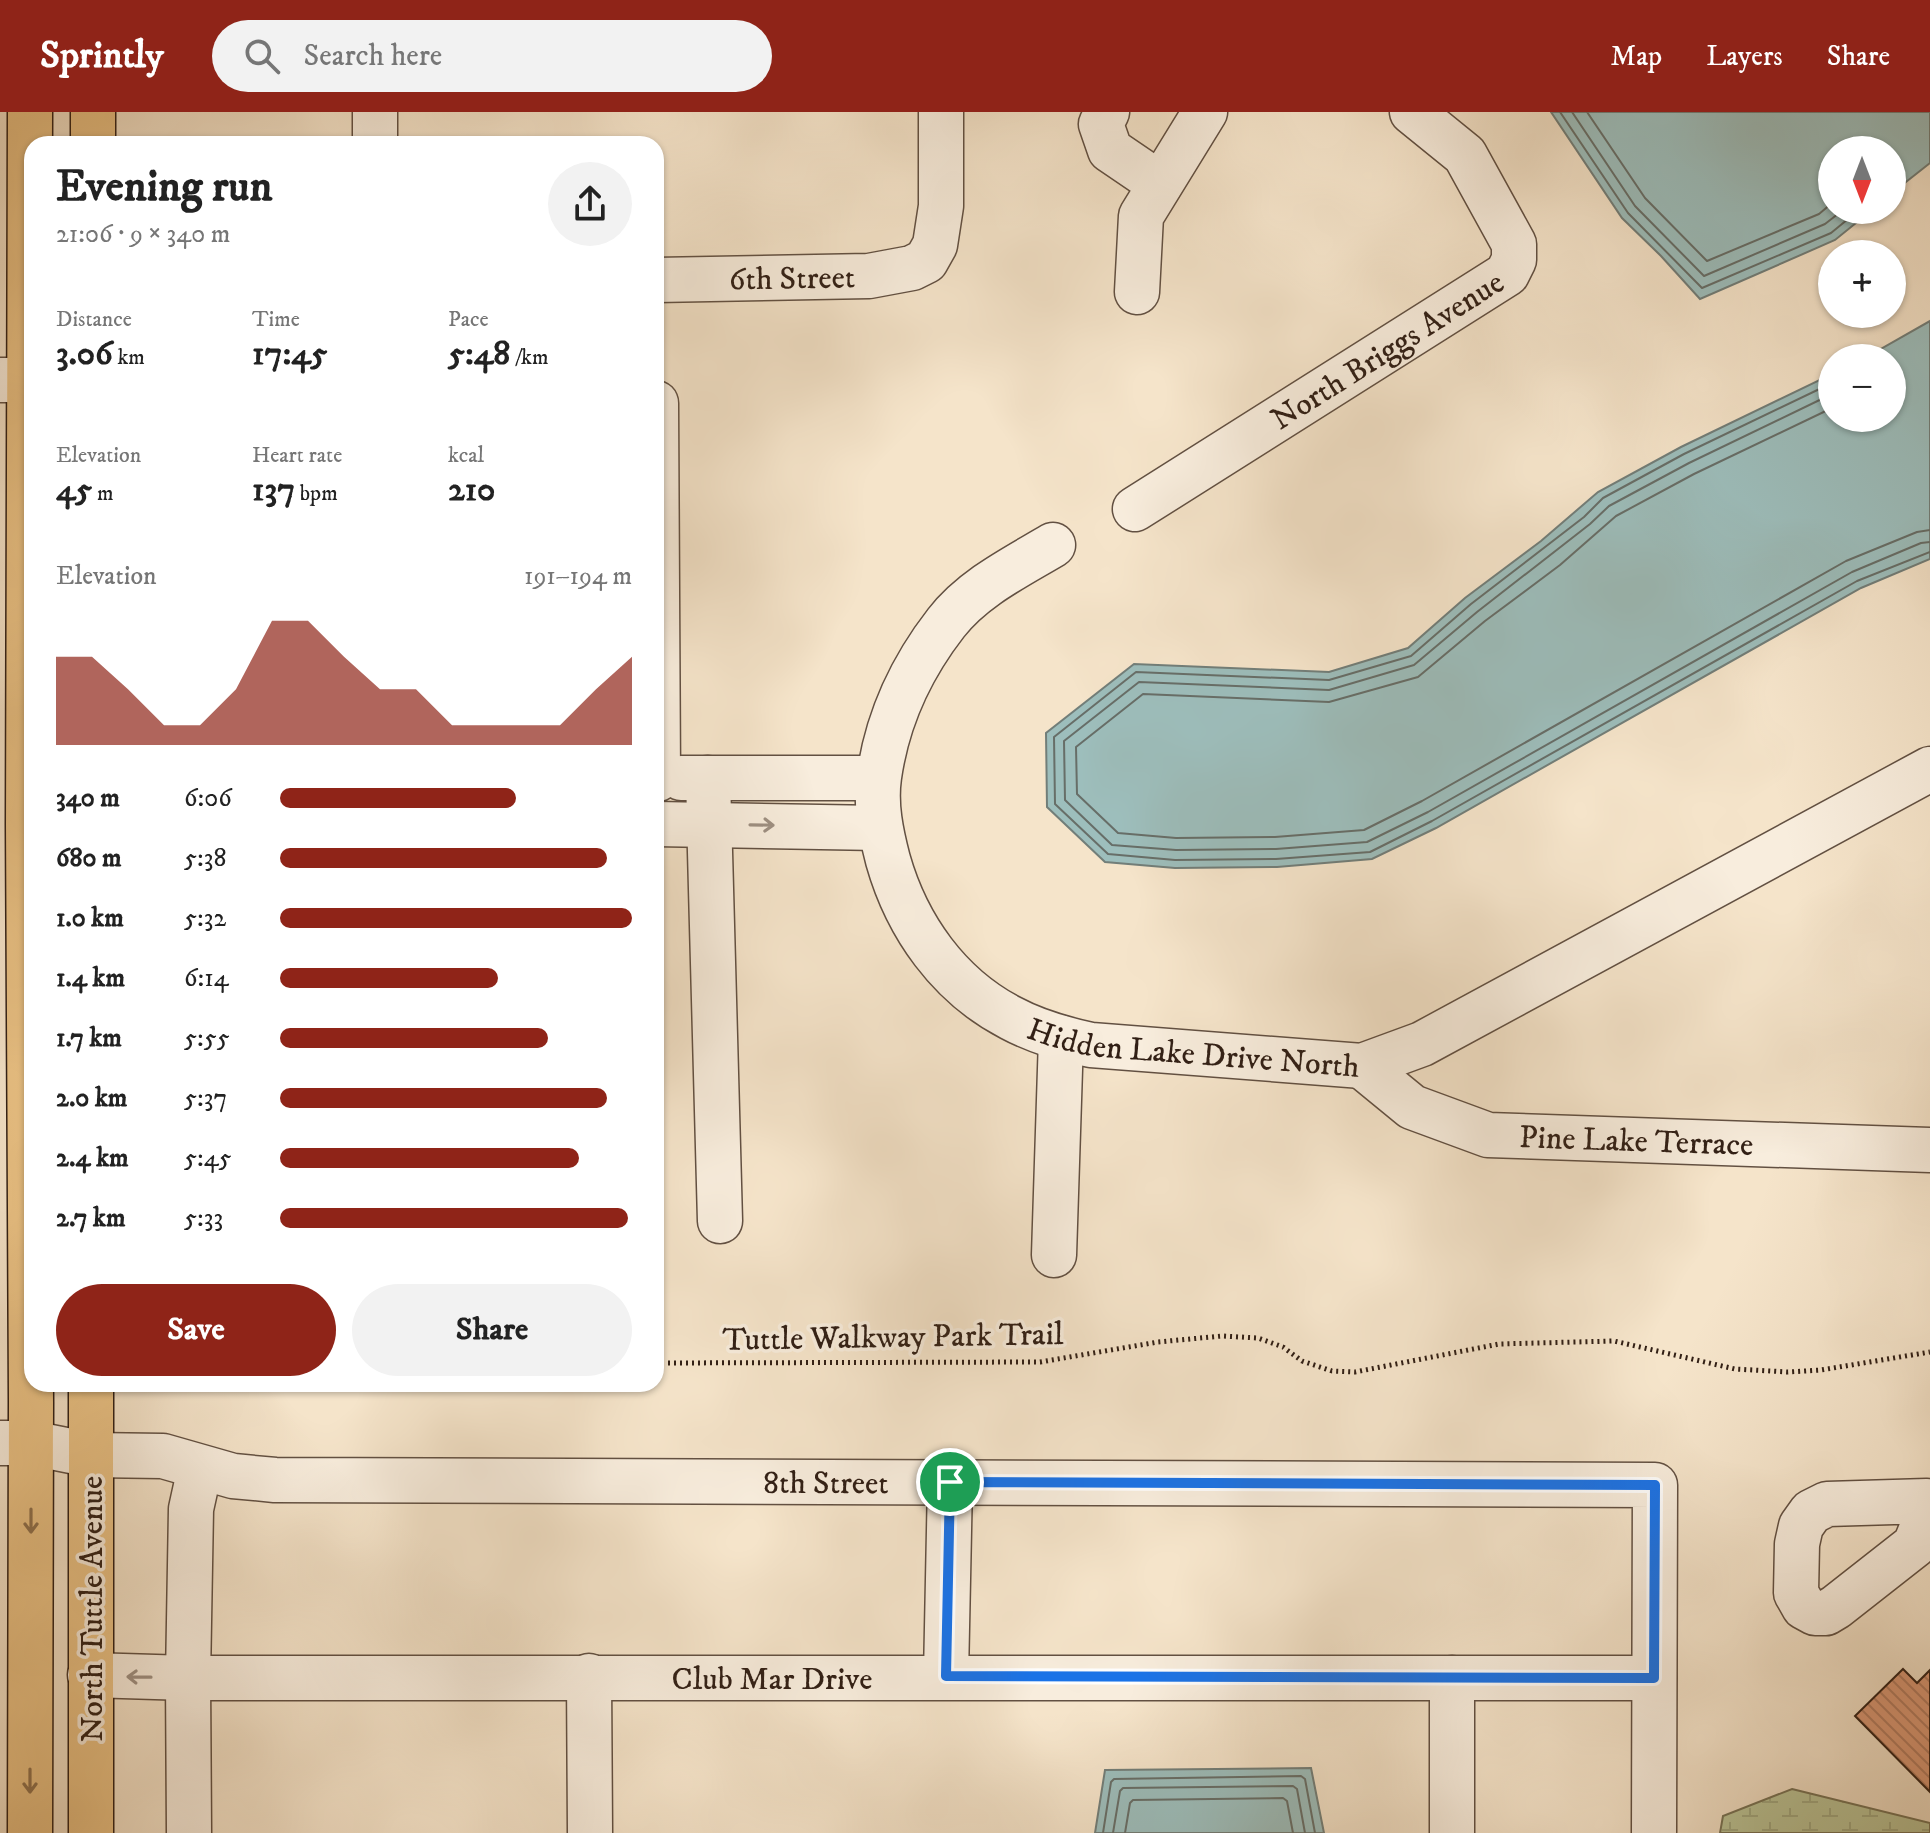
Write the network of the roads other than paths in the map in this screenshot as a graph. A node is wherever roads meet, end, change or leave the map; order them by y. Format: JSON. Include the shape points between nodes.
{"nodes":[{"id":1,"x":30,"y":112,"type":"edge"},
{"id":2,"x":93,"y":112,"type":"edge"},
{"id":3,"x":375,"y":112,"type":"edge"},
{"id":4,"x":941,"y":112,"type":"edge"},
{"id":5,"x":1107,"y":112,"type":"edge"},
{"id":6,"x":1205,"y":112,"type":"edge"},
{"id":7,"x":1412,"y":112,"type":"edge"},
{"id":8,"x":30,"y":136,"type":"edge"},
{"id":9,"x":93,"y":136,"type":"edge"},
{"id":10,"x":375,"y":136,"type":"edge"},
{"id":11,"x":1160,"y":184,"type":"junction"},
{"id":12,"x":664,"y":280,"type":"edge"},
{"id":13,"x":1137,"y":292,"type":"dead end"},
{"id":14,"x":24,"y":326,"type":"edge"},
{"id":15,"x":15,"y":380,"type":"edge"},
{"id":16,"x":1135,"y":509,"type":"dead end"},
{"id":17,"x":1053,"y":545,"type":"dead end"},
{"id":18,"x":24,"y":646,"type":"edge"},
{"id":19,"x":1930,"y":769,"type":"edge"},
{"id":20,"x":708,"y":778,"type":"junction"},
{"id":21,"x":878,"y":778,"type":"junction"},
{"id":22,"x":664,"y":779,"type":"edge"},
{"id":23,"x":664,"y":824,"type":"edge"},
{"id":24,"x":710,"y":824,"type":"junction"},
{"id":25,"x":879,"y":828,"type":"junction"},
{"id":26,"x":1061,"y":1038,"type":"junction"},
{"id":27,"x":1362,"y":1066,"type":"junction"},
{"id":28,"x":24,"y":1089,"type":"edge"},
{"id":29,"x":1930,"y":1150,"type":"edge"},
{"id":30,"x":720,"y":1221,"type":"dead end"},
{"id":31,"x":1054,"y":1255,"type":"dead end"},
{"id":32,"x":91,"y":1392,"type":"edge"},
{"id":33,"x":16,"y":1443,"type":"edge"},
{"id":34,"x":91,"y":1455,"type":"junction"},
{"id":35,"x":200,"y":1468,"type":"junction"},
{"id":36,"x":950,"y":1482,"type":"junction"},
{"id":37,"x":90,"y":1675,"type":"junction"},
{"id":38,"x":589,"y":1676,"type":"junction"},
{"id":39,"x":946,"y":1676,"type":"junction"},
{"id":40,"x":188,"y":1678,"type":"junction"},
{"id":41,"x":1452,"y":1678,"type":"junction"},
{"id":42,"x":1654,"y":1678,"type":"junction"},
{"id":43,"x":30,"y":1833,"type":"edge"},
{"id":44,"x":91,"y":1833,"type":"edge"},
{"id":45,"x":189,"y":1833,"type":"edge"},
{"id":46,"x":590,"y":1833,"type":"edge"},
{"id":47,"x":1452,"y":1833,"type":"edge"},
{"id":48,"x":1654,"y":1833,"type":"edge"}],
"edges":[{"from":1,"to":8,"type":"main road","name":"North Tuttle Avenue"},
{"from":2,"to":9,"type":"main road"},
{"from":3,"to":10,"type":"street"},
{"from":4,"to":12,"type":"street","name":"6th Street","via":[[941,206],[935,245],[926,261],[869,276]]},
{"from":5,"to":11,"type":"street","via":[[1101,124],[1110,150]]},
{"from":6,"to":11,"type":"street"},
{"from":7,"to":16,"type":"street","name":"North Briggs Avenue","via":[[1465,155],[1514,244],[1507,274]]},
{"from":11,"to":13,"type":"street","via":[[1141,216]]},
{"from":14,"to":15,"type":"main road","name":"North Tuttle Avenue"},
{"from":15,"to":18,"type":"main road","name":"North Tuttle Avenue"},
{"from":17,"to":21,"type":"street","name":"Hidden Lake Drive North","via":[[990,583],[948,620],[916,666],[895,711]]},
{"from":19,"to":27,"type":"street","name":"Hidden Lake Drive North","via":[[1422,1044]]},
{"from":20,"to":21,"type":"street"},
{"from":20,"to":22,"type":"street"},
{"from":20,"to":24,"type":"street"},
{"from":21,"to":25,"type":"street","name":"Hidden Lake Drive North"},
{"from":23,"to":24,"type":"street"},
{"from":24,"to":25,"type":"street","one_way":true},
{"from":24,"to":30,"type":"street"},
{"from":25,"to":26,"type":"street","name":"Hidden Lake Drive North","via":[[899,897],[947,969],[1010,1018]]},
{"from":26,"to":27,"type":"street","name":"Hidden Lake Drive North","via":[[1091,1045]]},
{"from":26,"to":31,"type":"street"},
{"from":27,"to":29,"type":"street","name":"Pine Lake Terrace","via":[[1412,1107],[1488,1135]]},
{"from":28,"to":33,"type":"main road","name":"North Tuttle Avenue"},
{"from":32,"to":34,"type":"main road","name":"North Tuttle Avenue"},
{"from":33,"to":34,"type":"street","name":"8th Street"},
{"from":33,"to":43,"type":"main road","name":"North Tuttle Avenue","one_way":true},
{"from":34,"to":35,"type":"street","name":"8th Street","via":[[163,1456]]},
{"from":34,"to":37,"type":"main road","name":"North Tuttle Avenue"},
{"from":35,"to":36,"type":"street","name":"8th Street","via":[[275,1480]]},
{"from":35,"to":40,"type":"street","via":[[191,1509]]},
{"from":36,"to":39,"type":"street"},
{"from":36,"to":42,"type":"street","name":"8th Street","via":[[1655,1485]]},
{"from":40,"to":37,"type":"street","name":"Club Mar Drive","one_way":true},
{"from":37,"to":44,"type":"main road","name":"North Tuttle Avenue"},
{"from":38,"to":39,"type":"street","name":"Club Mar Drive"},
{"from":38,"to":40,"type":"street","name":"Club Mar Drive"},
{"from":38,"to":46,"type":"street"},
{"from":39,"to":41,"type":"street","name":"Club Mar Drive"},
{"from":40,"to":45,"type":"street"},
{"from":41,"to":42,"type":"street","name":"Club Mar Drive"},
{"from":41,"to":47,"type":"street"},
{"from":42,"to":48,"type":"street"}]}
